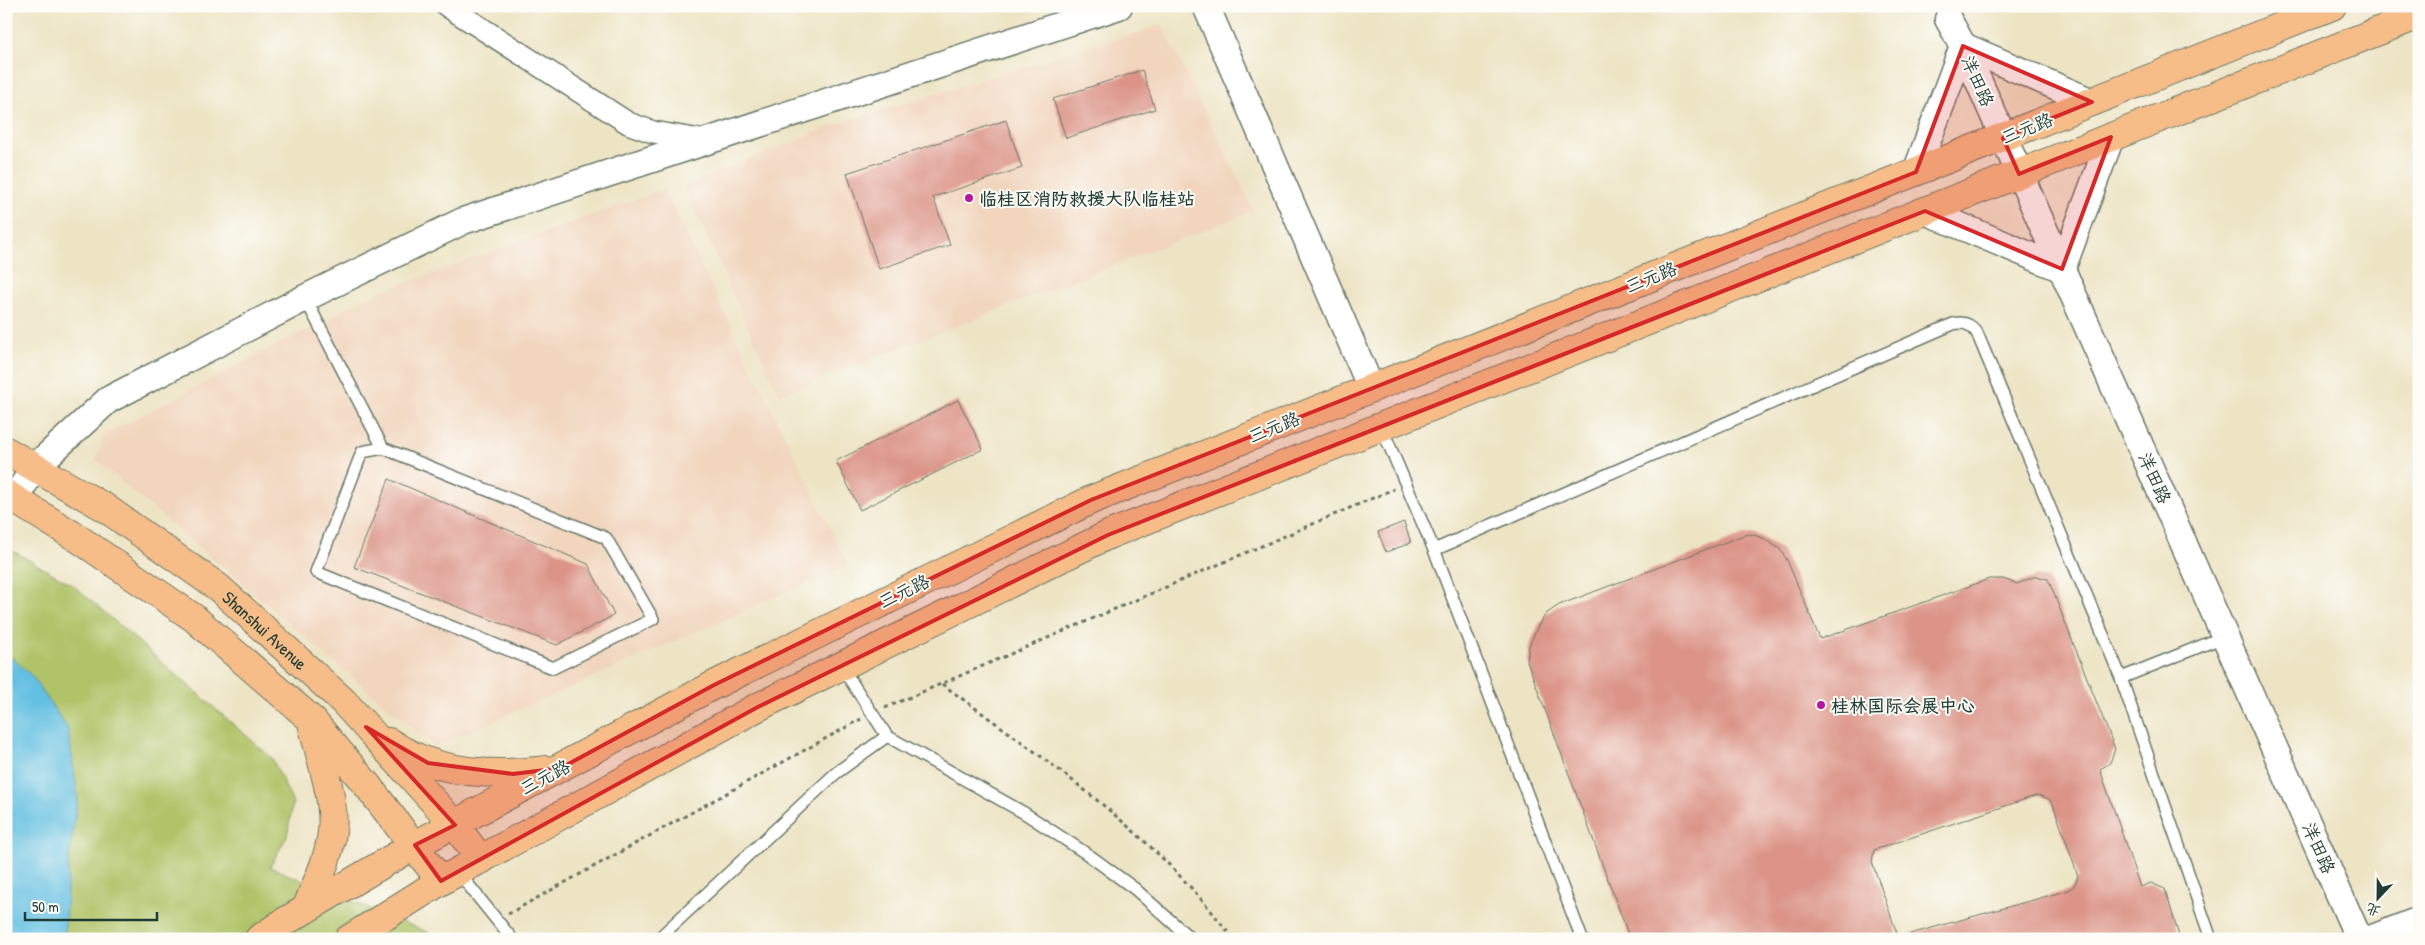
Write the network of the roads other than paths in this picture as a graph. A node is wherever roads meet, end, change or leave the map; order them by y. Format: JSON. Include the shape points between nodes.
{"nodes":[{"id":1,"x":447,"y":6,"type":"edge"},
{"id":2,"x":1119,"y":6,"type":"edge"},
{"id":3,"x":1206,"y":6,"type":"edge"},
{"id":4,"x":2332,"y":6,"type":"edge"},
{"id":5,"x":2419,"y":15,"type":"edge"},
{"id":6,"x":1948,"y":19,"type":"dead end"},
{"id":7,"x":1963,"y":46,"type":"junction"},
{"id":8,"x":2092,"y":102,"type":"junction"},
{"id":9,"x":2111,"y":137,"type":"junction"},
{"id":10,"x":2003,"y":138,"type":"junction"},
{"id":11,"x":706,"y":140,"type":"junction"},
{"id":12,"x":1916,"y":172,"type":"junction"},
{"id":13,"x":2019,"y":174,"type":"junction"},
{"id":14,"x":1925,"y":211,"type":"junction"},
{"id":15,"x":2062,"y":269,"type":"junction"},
{"id":16,"x":305,"y":298,"type":"junction"},
{"id":17,"x":1371,"y":388,"type":"junction"},
{"id":18,"x":1381,"y":426,"type":"junction"},
{"id":19,"x":383,"y":448,"type":"junction"},
{"id":20,"x":6,"y":450,"type":"edge"},
{"id":21,"x":34,"y":467,"type":"junction"},
{"id":22,"x":10,"y":497,"type":"edge"},
{"id":23,"x":1434,"y":550,"type":"junction"},
{"id":24,"x":2226,"y":636,"type":"junction"},
{"id":25,"x":841,"y":666,"type":"junction"},
{"id":26,"x":2121,"y":678,"type":"junction"},
{"id":27,"x":312,"y":720,"type":"junction"},
{"id":28,"x":366,"y":727,"type":"junction"},
{"id":29,"x":887,"y":736,"type":"junction"},
{"id":30,"x":561,"y":768,"type":"junction"},
{"id":31,"x":455,"y":826,"type":"junction"},
{"id":32,"x":415,"y":845,"type":"junction"},
{"id":33,"x":460,"y":871,"type":"junction"},
{"id":34,"x":306,"y":909,"type":"junction"},
{"id":35,"x":2419,"y":920,"type":"edge"},
{"id":36,"x":259,"y":939,"type":"edge"},
{"id":37,"x":349,"y":939,"type":"edge"},
{"id":38,"x":512,"y":939,"type":"edge"},
{"id":39,"x":658,"y":939,"type":"edge"},
{"id":40,"x":1191,"y":939,"type":"edge"},
{"id":41,"x":1582,"y":939,"type":"edge"},
{"id":42,"x":2211,"y":939,"type":"edge"},
{"id":43,"x":2359,"y":939,"type":"edge"},
{"id":44,"x":2370,"y":939,"type":"edge"}],
"edges":[{"from":1,"to":11,"type":"street","via":[[628,123],[653,132]]},
{"from":2,"to":11,"type":"street"},
{"from":3,"to":17,"type":"street"},
{"from":4,"to":8,"type":"main road","name":"三元路"},
{"from":5,"to":9,"type":"main road"},
{"from":6,"to":7,"type":"street","name":"洋田路"},
{"from":7,"to":8,"type":"street"},
{"from":7,"to":10,"type":"street","name":"洋田路"},
{"from":7,"to":12,"type":"street"},
{"from":8,"to":10,"type":"main road","name":"三元路"},
{"from":9,"to":13,"type":"main road"},
{"from":9,"to":15,"type":"street"},
{"from":10,"to":12,"type":"main road","name":"三元路"},
{"from":10,"to":13,"type":"street","name":"洋田路"},
{"from":11,"to":16,"type":"street","via":[[463,221]]},
{"from":12,"to":17,"type":"main road","name":"三元路"},
{"from":13,"to":14,"type":"main road"},
{"from":13,"to":15,"type":"street","name":"洋田路"},
{"from":14,"to":15,"type":"street"},
{"from":14,"to":18,"type":"main road"},
{"from":15,"to":24,"type":"street","name":"洋田路"},
{"from":16,"to":19,"type":"lane"},
{"from":16,"to":21,"type":"street","via":[[108,400]]},
{"from":17,"to":30,"type":"main road","name":"三元路","via":[[1092,500],[714,685]]},
{"from":18,"to":23,"type":"lane"},
{"from":18,"to":25,"type":"main road","via":[[1108,536]]},
{"from":19,"to":19,"type":"lane","via":[[362,452],[316,572],[553,668],[653,619],[606,538]]},
{"from":20,"to":21,"type":"main road","name":"Shanshui Avenue"},
{"from":21,"to":22,"type":"street"},
{"from":21,"to":28,"type":"main road","name":"Shanshui Avenue","via":[[104,507],[219,588],[343,701]]},
{"from":22,"to":27,"type":"main road","name":"Shanshui Avenue","via":[[79,539],[194,618]]},
{"from":23,"to":26,"type":"lane","via":[[1962,322],[1977,333]]},
{"from":23,"to":41,"type":"lane"},
{"from":24,"to":26,"type":"lane"},
{"from":24,"to":43,"type":"street","name":"洋田路"},
{"from":25,"to":29,"type":"lane"},
{"from":25,"to":33,"type":"main road","via":[[756,708]]},
{"from":26,"to":42,"type":"lane"},
{"from":27,"to":32,"type":"main road","name":"Shanshui Avenue"},
{"from":27,"to":34,"type":"main road","via":[[329,791],[332,831],[323,866]]},
{"from":28,"to":30,"type":"main road","via":[[428,763],[474,772],[513,774]]},
{"from":28,"to":31,"type":"main road","name":"Shanshui Avenue"},
{"from":29,"to":39,"type":"lane","via":[[836,774]]},
{"from":29,"to":40,"type":"lane","via":[[1026,814],[1090,856],[1136,889]]},
{"from":30,"to":31,"type":"main road","name":"三元路"},
{"from":31,"to":32,"type":"main road","name":"三元路"},
{"from":31,"to":33,"type":"main road","name":"Shanshui Avenue"},
{"from":32,"to":33,"type":"main road","name":"Shanshui Avenue"},
{"from":32,"to":34,"type":"main road","name":"三元路"},
{"from":33,"to":37,"type":"main road"},
{"from":33,"to":38,"type":"lane"},
{"from":34,"to":36,"type":"main road","name":"三元路"},
{"from":35,"to":44,"type":"street"}]}
